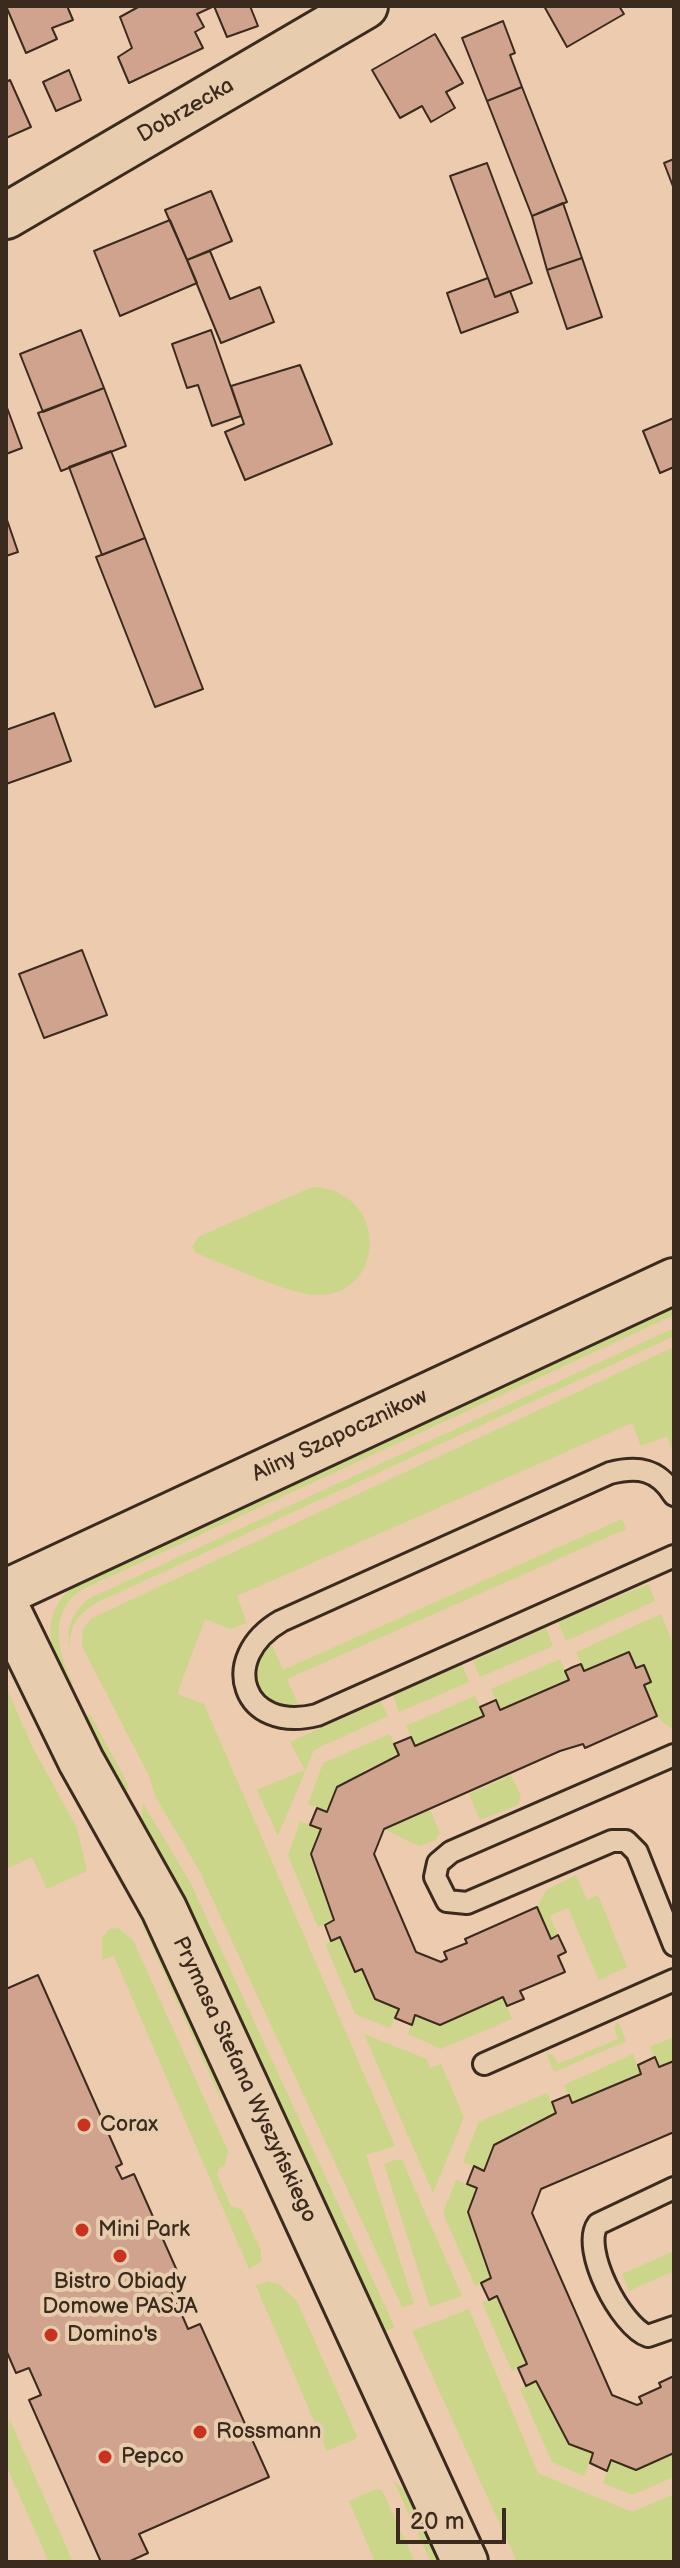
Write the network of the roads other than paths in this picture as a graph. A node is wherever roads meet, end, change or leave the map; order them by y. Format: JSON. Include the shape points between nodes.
{"nodes":[{"id":1,"x":365,"y":6,"type":"edge"},
{"id":2,"x":6,"y":216,"type":"edge"},
{"id":3,"x":674,"y":1281,"type":"edge"},
{"id":4,"x":674,"y":1495,"type":"edge"},
{"id":5,"x":674,"y":1556,"type":"edge"},
{"id":6,"x":6,"y":1592,"type":"edge"},
{"id":7,"x":6,"y":1607,"type":"edge"},
{"id":8,"x":674,"y":1755,"type":"edge"},
{"id":9,"x":674,"y":1945,"type":"edge"},
{"id":10,"x":674,"y":1980,"type":"edge"},
{"id":11,"x":484,"y":2064,"type":"dead end"},
{"id":12,"x":674,"y":2188,"type":"edge"},
{"id":13,"x":674,"y":2327,"type":"edge"},
{"id":14,"x":465,"y":2562,"type":"edge"}],
"edges":[{"from":1,"to":2,"type":"street","name":"Dobrzecka"},
{"from":3,"to":6,"type":"street","name":"Aliny Szapocznikow"},
{"from":4,"to":5,"type":"lane","via":[[666,1482],[643,1469],[610,1473],[352,1589],[263,1633],[245,1662],[247,1688],[257,1707],[274,1717],[317,1715]]},
{"from":7,"to":14,"type":"street","name":"Prymasa Stefana Wyszyńskiego","via":[[75,1750],[170,1921]]},
{"from":8,"to":9,"type":"lane","via":[[451,1852],[438,1863],[435,1877],[447,1901],[467,1903],[612,1841],[626,1841],[637,1852]]},
{"from":10,"to":11,"type":"lane"},
{"from":12,"to":13,"type":"lane","via":[[598,2224],[591,2241],[628,2325],[648,2336]]}]}
